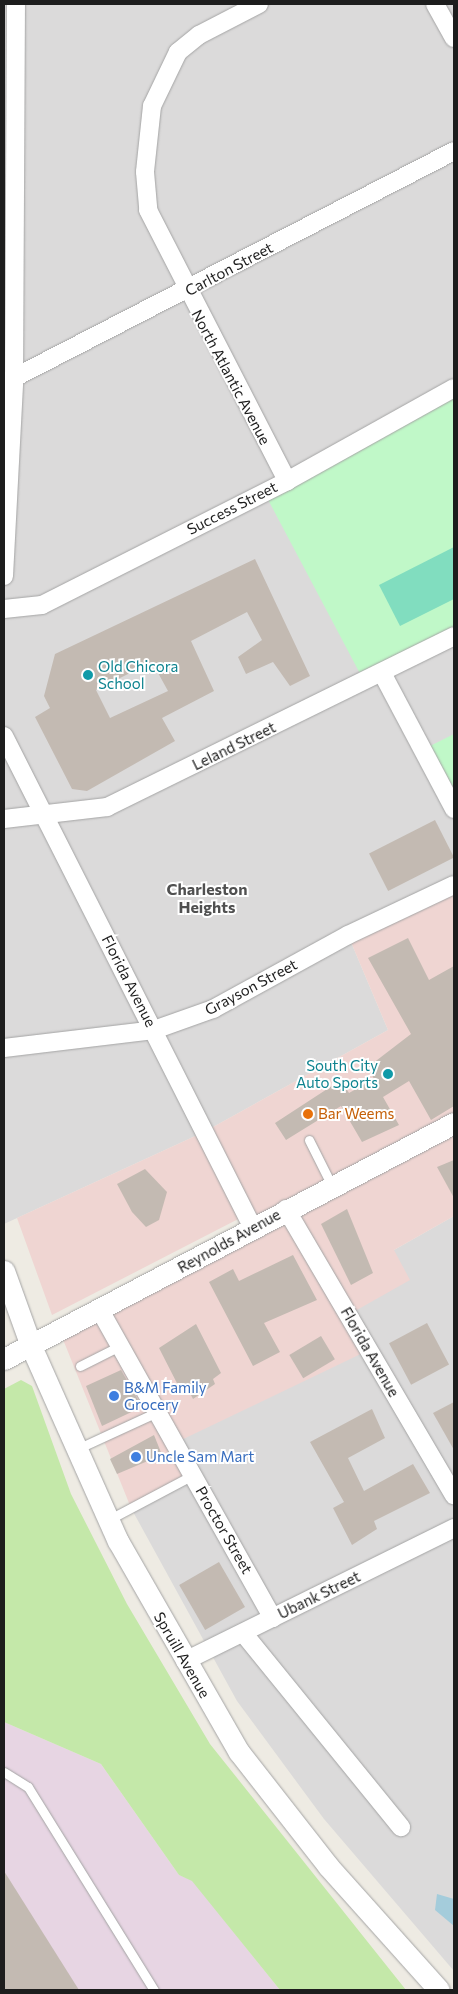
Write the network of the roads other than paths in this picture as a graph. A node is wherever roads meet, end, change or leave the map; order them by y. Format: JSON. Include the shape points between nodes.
{"nodes":[{"id":1,"x":16,"y":4,"type":"edge"},
{"id":2,"x":259,"y":4,"type":"edge"},
{"id":3,"x":435,"y":4,"type":"edge"},
{"id":4,"x":454,"y":38,"type":"edge"},
{"id":5,"x":454,"y":152,"type":"edge"},
{"id":6,"x":11,"y":167,"type":"edge"},
{"id":7,"x":186,"y":292,"type":"junction"},
{"id":8,"x":9,"y":383,"type":"edge"},
{"id":9,"x":454,"y":388,"type":"edge"},
{"id":10,"x":287,"y":481,"type":"junction"},
{"id":11,"x":4,"y":576,"type":"edge"},
{"id":12,"x":4,"y":609,"type":"edge"},
{"id":13,"x":454,"y":636,"type":"edge"},
{"id":14,"x":382,"y":674,"type":"junction"},
{"id":15,"x":4,"y":736,"type":"edge"},
{"id":16,"x":454,"y":809,"type":"edge"},
{"id":17,"x":45,"y":812,"type":"junction"},
{"id":18,"x":4,"y":819,"type":"edge"},
{"id":19,"x":454,"y":885,"type":"edge"},
{"id":20,"x":154,"y":1030,"type":"junction"},
{"id":21,"x":4,"y":1048,"type":"edge"},
{"id":22,"x":454,"y":1123,"type":"edge"},
{"id":23,"x":309,"y":1140,"type":"dead end"},
{"id":24,"x":332,"y":1186,"type":"junction"},
{"id":25,"x":286,"y":1209,"type":"junction"},
{"id":26,"x":252,"y":1226,"type":"junction"},
{"id":27,"x":4,"y":1271,"type":"edge"},
{"id":28,"x":101,"y":1312,"type":"junction"},
{"id":29,"x":31,"y":1346,"type":"junction"},
{"id":30,"x":120,"y":1346,"type":"junction"},
{"id":31,"x":4,"y":1359,"type":"edge"},
{"id":32,"x":80,"y":1366,"type":"dead end"},
{"id":33,"x":157,"y":1412,"type":"junction"},
{"id":34,"x":77,"y":1449,"type":"junction"},
{"id":35,"x":193,"y":1475,"type":"junction"},
{"id":36,"x":454,"y":1495,"type":"edge"},
{"id":37,"x":108,"y":1520,"type":"junction"},
{"id":38,"x":454,"y":1528,"type":"edge"},
{"id":39,"x":273,"y":1618,"type":"junction"},
{"id":40,"x":244,"y":1634,"type":"junction"},
{"id":41,"x":185,"y":1661,"type":"junction"},
{"id":42,"x":4,"y":1772,"type":"edge"},
{"id":43,"x":401,"y":1827,"type":"dead end"},
{"id":44,"x":154,"y":1990,"type":"edge"},
{"id":45,"x":438,"y":1990,"type":"edge"}],
"edges":[{"from":1,"to":6,"type":"street"},
{"from":2,"to":7,"type":"street","name":"North Atlantic Avenue","via":[[199,35],[178,52],[164,73],[152,106],[146,144],[148,210]]},
{"from":3,"to":4,"type":"street"},
{"from":5,"to":7,"type":"street","name":"Carlton Street"},
{"from":6,"to":8,"type":"street"},
{"from":7,"to":8,"type":"street","name":"Carlton Street"},
{"from":7,"to":10,"type":"street","name":"North Atlantic Avenue"},
{"from":8,"to":11,"type":"street"},
{"from":9,"to":10,"type":"street","name":"Success Street"},
{"from":10,"to":12,"type":"street","name":"Success Street","via":[[42,605]]},
{"from":13,"to":14,"type":"street","name":"Leland Street"},
{"from":14,"to":16,"type":"street"},
{"from":14,"to":17,"type":"street","name":"Leland Street","via":[[107,807]]},
{"from":15,"to":17,"type":"street","name":"Florida Avenue"},
{"from":17,"to":18,"type":"street","name":"Leland Street"},
{"from":17,"to":20,"type":"street","name":"Florida Avenue"},
{"from":19,"to":20,"type":"street","name":"Grayson Street","via":[[348,935],[213,1009]]},
{"from":20,"to":21,"type":"street","name":"Grayson Street"},
{"from":20,"to":26,"type":"street","name":"Florida Avenue"},
{"from":22,"to":24,"type":"street","name":"Reynolds Avenue"},
{"from":23,"to":24,"type":"lane"},
{"from":24,"to":25,"type":"street","name":"Reynolds Avenue"},
{"from":25,"to":26,"type":"street","name":"Reynolds Avenue"},
{"from":25,"to":36,"type":"street","name":"Florida Avenue"},
{"from":26,"to":28,"type":"street","name":"Reynolds Avenue"},
{"from":27,"to":29,"type":"street","name":"Spruill Avenue"},
{"from":28,"to":29,"type":"street","name":"Reynolds Avenue"},
{"from":28,"to":30,"type":"street","name":"Proctor Street"},
{"from":29,"to":31,"type":"street","name":"Reynolds Avenue"},
{"from":29,"to":34,"type":"street","name":"Spruill Avenue"},
{"from":30,"to":32,"type":"lane"},
{"from":30,"to":33,"type":"street","name":"Proctor Street"},
{"from":33,"to":34,"type":"lane"},
{"from":33,"to":35,"type":"street","name":"Proctor Street"},
{"from":34,"to":37,"type":"street","name":"Spruill Avenue"},
{"from":35,"to":37,"type":"lane"},
{"from":35,"to":39,"type":"street","name":"Proctor Street"},
{"from":37,"to":41,"type":"street","name":"Spruill Avenue"},
{"from":38,"to":39,"type":"street","name":"Ubank Street"},
{"from":39,"to":40,"type":"street","name":"Ubank Street"},
{"from":40,"to":41,"type":"street","name":"Ubank Street"},
{"from":40,"to":43,"type":"street"},
{"from":41,"to":45,"type":"street","name":"Spruill Avenue","via":[[238,1752],[328,1866]]},
{"from":42,"to":44,"type":"lane","via":[[28,1787]]}]}
